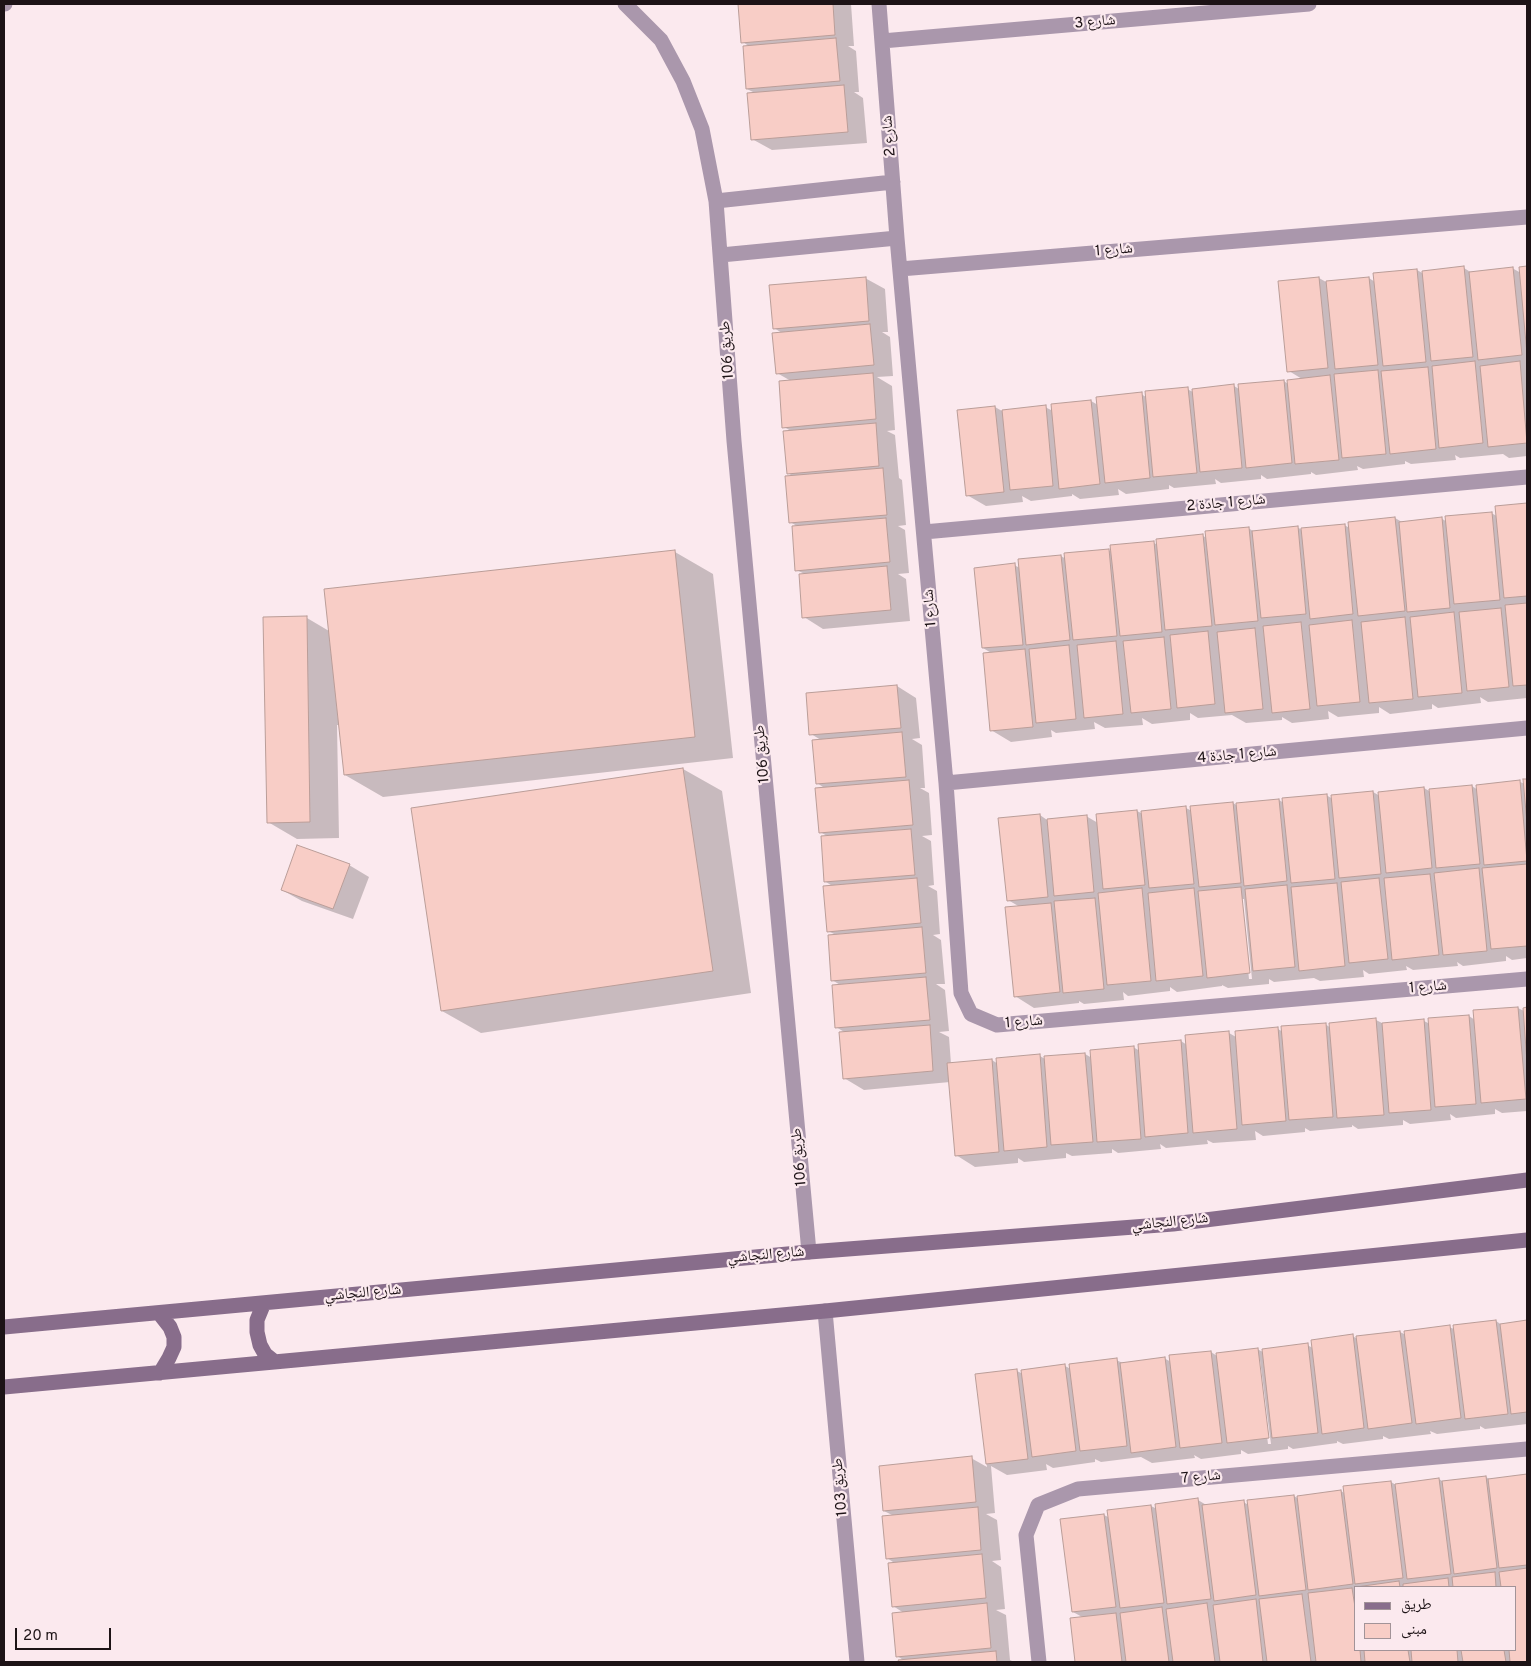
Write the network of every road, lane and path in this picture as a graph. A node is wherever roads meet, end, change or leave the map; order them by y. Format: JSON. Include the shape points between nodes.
{"nodes":[{"id":1,"x":626,"y":4,"type":"edge"},
{"id":2,"x":879,"y":4,"type":"edge"},
{"id":3,"x":1309,"y":4,"type":"edge"},
{"id":4,"x":882,"y":41,"type":"junction"},
{"id":5,"x":893,"y":182,"type":"junction"},
{"id":6,"x":716,"y":201,"type":"junction"},
{"id":7,"x":1527,"y":217,"type":"edge"},
{"id":8,"x":897,"y":238,"type":"junction"},
{"id":9,"x":721,"y":255,"type":"junction"},
{"id":10,"x":900,"y":269,"type":"junction"},
{"id":11,"x":1527,"y":477,"type":"edge"},
{"id":12,"x":924,"y":532,"type":"junction"},
{"id":13,"x":1527,"y":728,"type":"edge"},
{"id":14,"x":946,"y":783,"type":"junction"},
{"id":15,"x":1527,"y":979,"type":"edge"},
{"id":16,"x":1527,"y":1180,"type":"edge"},
{"id":17,"x":1527,"y":1240,"type":"edge"},
{"id":18,"x":1467,"y":1247,"type":"junction"},
{"id":19,"x":1527,"y":1251,"type":"edge"},
{"id":20,"x":809,"y":1252,"type":"junction"},
{"id":21,"x":264,"y":1303,"type":"junction"},
{"id":22,"x":825,"y":1311,"type":"junction"},
{"id":23,"x":159,"y":1313,"type":"junction"},
{"id":24,"x":4,"y":1327,"type":"edge"},
{"id":25,"x":275,"y":1362,"type":"junction"},
{"id":26,"x":160,"y":1373,"type":"junction"},
{"id":27,"x":4,"y":1387,"type":"edge"},
{"id":28,"x":1527,"y":1449,"type":"edge"},
{"id":29,"x":857,"y":1662,"type":"edge"},
{"id":30,"x":1039,"y":1662,"type":"edge"}],
"edges":[{"from":1,"to":6,"type":"street","name":"طريق 106","via":[[661,40],[683,81],[702,129]]},
{"from":2,"to":4,"type":"street","name":"شارع 2"},
{"from":3,"to":4,"type":"street","name":"شارع 3"},
{"from":4,"to":5,"type":"street","name":"شارع 2"},
{"from":5,"to":6,"type":"street"},
{"from":5,"to":8,"type":"street","name":"شارع 2"},
{"from":6,"to":9,"type":"street","name":"طريق 106"},
{"from":7,"to":10,"type":"street","name":"شارع 1"},
{"from":8,"to":9,"type":"street"},
{"from":8,"to":10,"type":"street","name":"شارع 2"},
{"from":9,"to":20,"type":"street","name":"طريق 106","via":[[734,441]]},
{"from":10,"to":12,"type":"street","name":"شارع 1"},
{"from":11,"to":12,"type":"street","name":"شارع 1 جادة 2"},
{"from":12,"to":14,"type":"street","name":"شارع 1"},
{"from":13,"to":14,"type":"street","name":"شارع 1 جادة 4"},
{"from":14,"to":15,"type":"street","name":"شارع 1","via":[[961,993],[972,1014],[997,1025]]},
{"from":16,"to":20,"type":"main road","name":"شارع النجاشي","via":[[1173,1224]]},
{"from":17,"to":18,"type":"main road"},
{"from":18,"to":19,"type":"main road"},
{"from":18,"to":22,"type":"main road"},
{"from":20,"to":21,"type":"main road","name":"شارع النجاشي"},
{"from":21,"to":23,"type":"main road","name":"شارع النجاشي"},
{"from":21,"to":25,"type":"main road","via":[[257,1320],[257,1332],[265,1354]]},
{"from":22,"to":25,"type":"main road"},
{"from":22,"to":29,"type":"street","name":"طريق 103"},
{"from":23,"to":24,"type":"main road","name":"شارع النجاشي"},
{"from":23,"to":26,"type":"main road","via":[[174,1337],[174,1347]]},
{"from":25,"to":26,"type":"main road"},
{"from":26,"to":27,"type":"main road"},
{"from":28,"to":30,"type":"street","name":"شارع 7","via":[[1078,1489],[1038,1505],[1026,1535]]}]}
